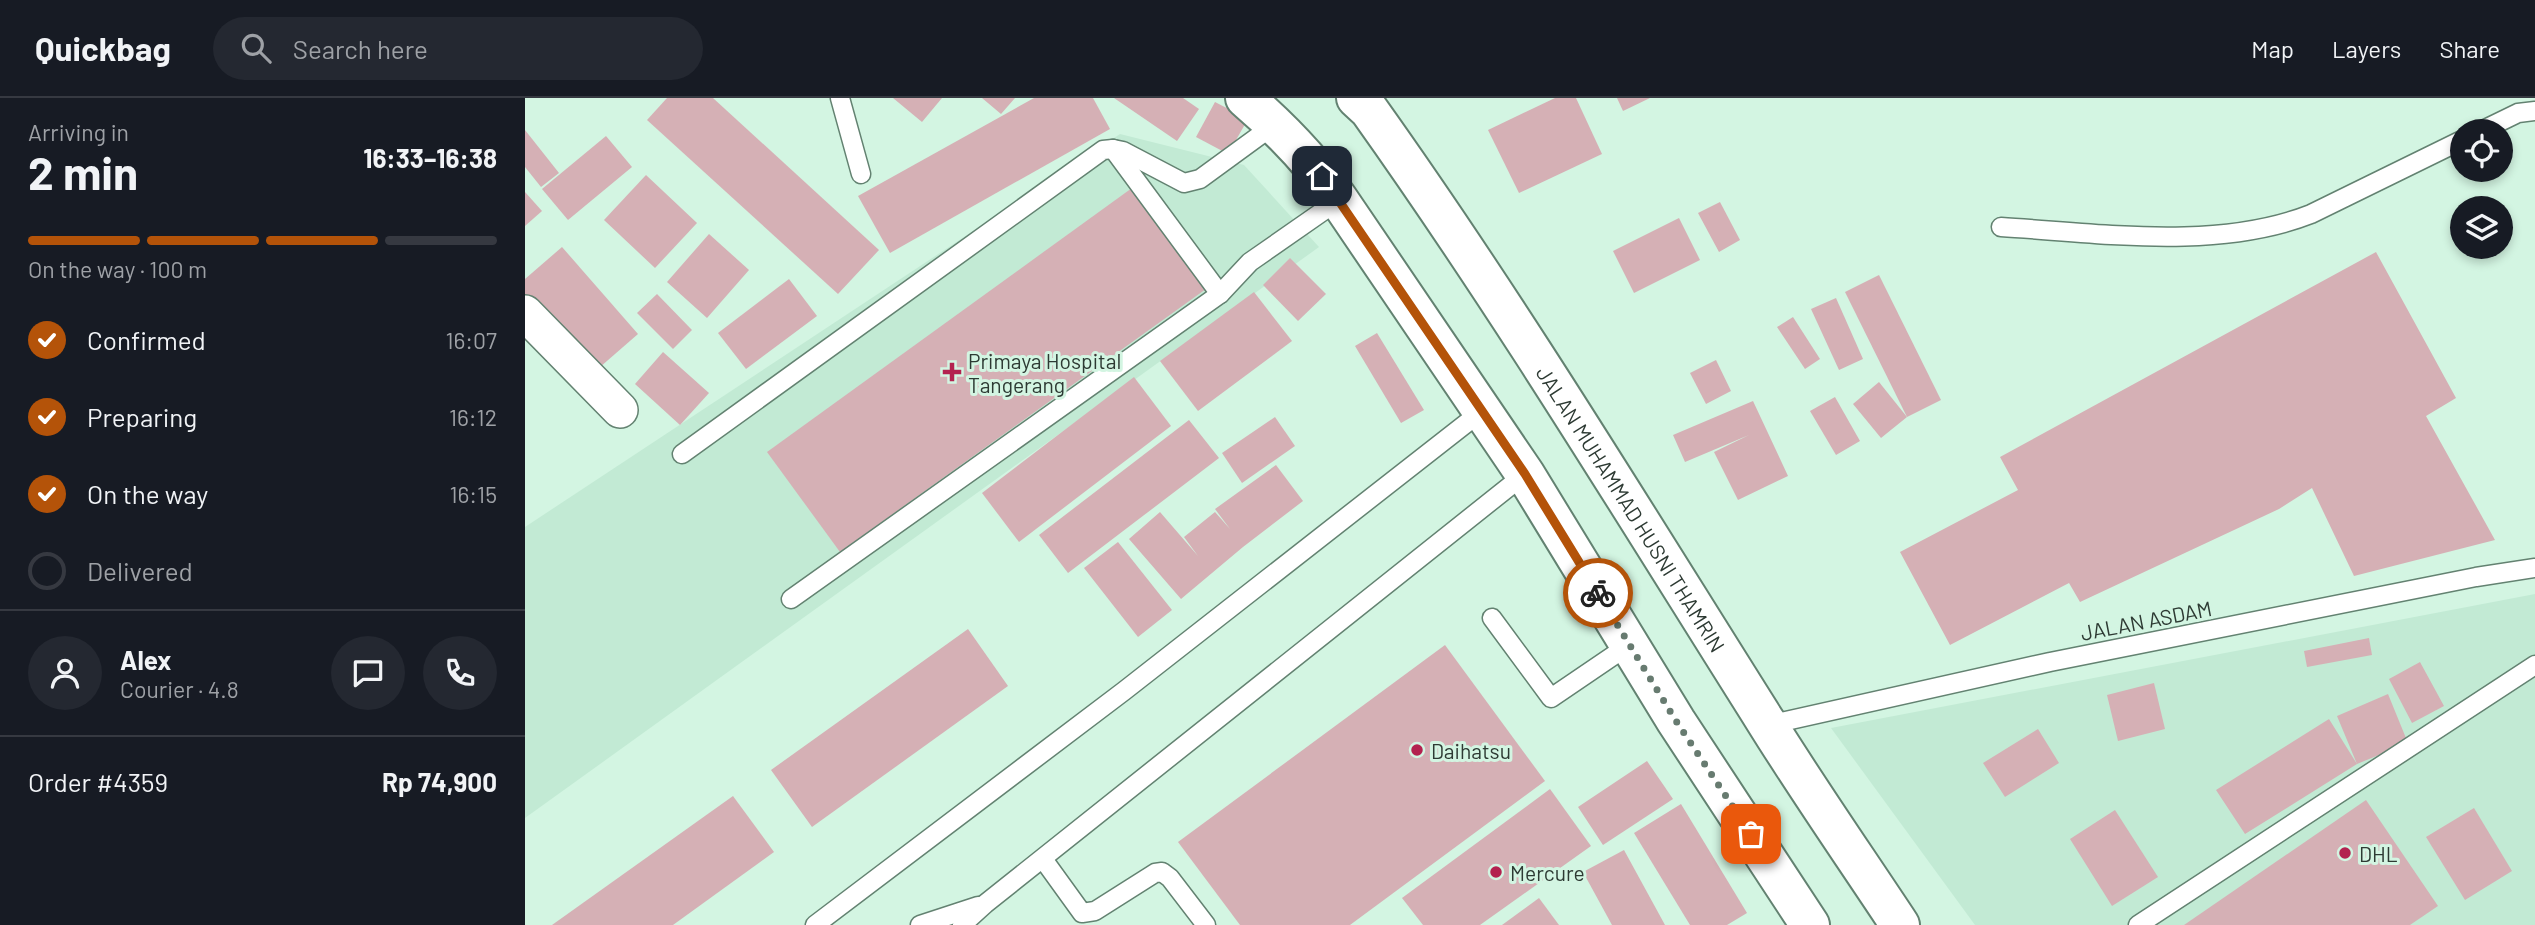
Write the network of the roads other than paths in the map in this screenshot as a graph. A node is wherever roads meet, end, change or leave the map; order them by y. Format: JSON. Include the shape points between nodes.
{"nodes":[{"id":1,"x":840,"y":98,"type":"edge"},
{"id":2,"x":1245,"y":98,"type":"edge"},
{"id":3,"x":1370,"y":102,"type":"edge"},
{"id":4,"x":2535,"y":111,"type":"edge"},
{"id":5,"x":2506,"y":119,"type":"edge"},
{"id":6,"x":1274,"y":124,"type":"junction"},
{"id":7,"x":2450,"y":146,"type":"edge"},
{"id":8,"x":1113,"y":149,"type":"junction"},
{"id":9,"x":860,"y":174,"type":"dead end"},
{"id":10,"x":1339,"y":200,"type":"junction"},
{"id":11,"x":2001,"y":227,"type":"dead end"},
{"id":12,"x":1220,"y":294,"type":"junction"},
{"id":13,"x":525,"y":313,"type":"edge"},
{"id":14,"x":619,"y":410,"type":"dead end"},
{"id":15,"x":1482,"y":411,"type":"junction"},
{"id":16,"x":682,"y":454,"type":"dead end"},
{"id":17,"x":1525,"y":474,"type":"junction"},
{"id":18,"x":2535,"y":568,"type":"edge"},
{"id":19,"x":791,"y":599,"type":"dead end"},
{"id":20,"x":1492,"y":618,"type":"dead end"},
{"id":21,"x":1629,"y":645,"type":"junction"},
{"id":22,"x":2535,"y":664,"type":"edge"},
{"id":23,"x":1768,"y":725,"type":"junction"},
{"id":24,"x":1043,"y":859,"type":"junction"},
{"id":25,"x":985,"y":904,"type":"junction"},
{"id":26,"x":815,"y":925,"type":"edge"},
{"id":27,"x":920,"y":925,"type":"edge"},
{"id":28,"x":962,"y":925,"type":"edge"},
{"id":29,"x":1206,"y":925,"type":"edge"},
{"id":30,"x":1810,"y":925,"type":"edge"},
{"id":31,"x":1900,"y":925,"type":"edge"},
{"id":32,"x":2138,"y":925,"type":"edge"}],
"edges":[{"from":1,"to":9,"type":"lane"},
{"from":2,"to":6,"type":"main road"},
{"from":3,"to":23,"type":"main road","name":"JALAN MUHAMMAD HUSNI THAMRIN"},
{"from":4,"to":5,"type":"lane"},
{"from":6,"to":8,"type":"lane","via":[[1192,182],[1184,183]]},
{"from":6,"to":10,"type":"main road"},
{"from":7,"to":11,"type":"lane","via":[[2311,214],[2254,231],[2120,234]]},
{"from":8,"to":12,"type":"lane"},
{"from":8,"to":16,"type":"lane","via":[[1103,150]]},
{"from":10,"to":12,"type":"lane","via":[[1250,262]]},
{"from":10,"to":15,"type":"main road"},
{"from":12,"to":19,"type":"lane"},
{"from":13,"to":14,"type":"street"},
{"from":15,"to":17,"type":"main road"},
{"from":15,"to":26,"type":"lane"},
{"from":17,"to":21,"type":"main road"},
{"from":17,"to":24,"type":"lane"},
{"from":18,"to":23,"type":"lane","name":"JALAN ASDAM","via":[[2050,662]]},
{"from":20,"to":21,"type":"lane","via":[[1551,698]]},
{"from":21,"to":30,"type":"main road"},
{"from":22,"to":32,"type":"lane"},
{"from":23,"to":31,"type":"main road","name":"JALAN MUHAMMAD HUSNI THAMRIN"},
{"from":24,"to":25,"type":"lane"},
{"from":24,"to":29,"type":"lane","via":[[1082,912],[1095,911],[1162,872]]},
{"from":25,"to":27,"type":"lane"},
{"from":25,"to":28,"type":"lane"}]}
